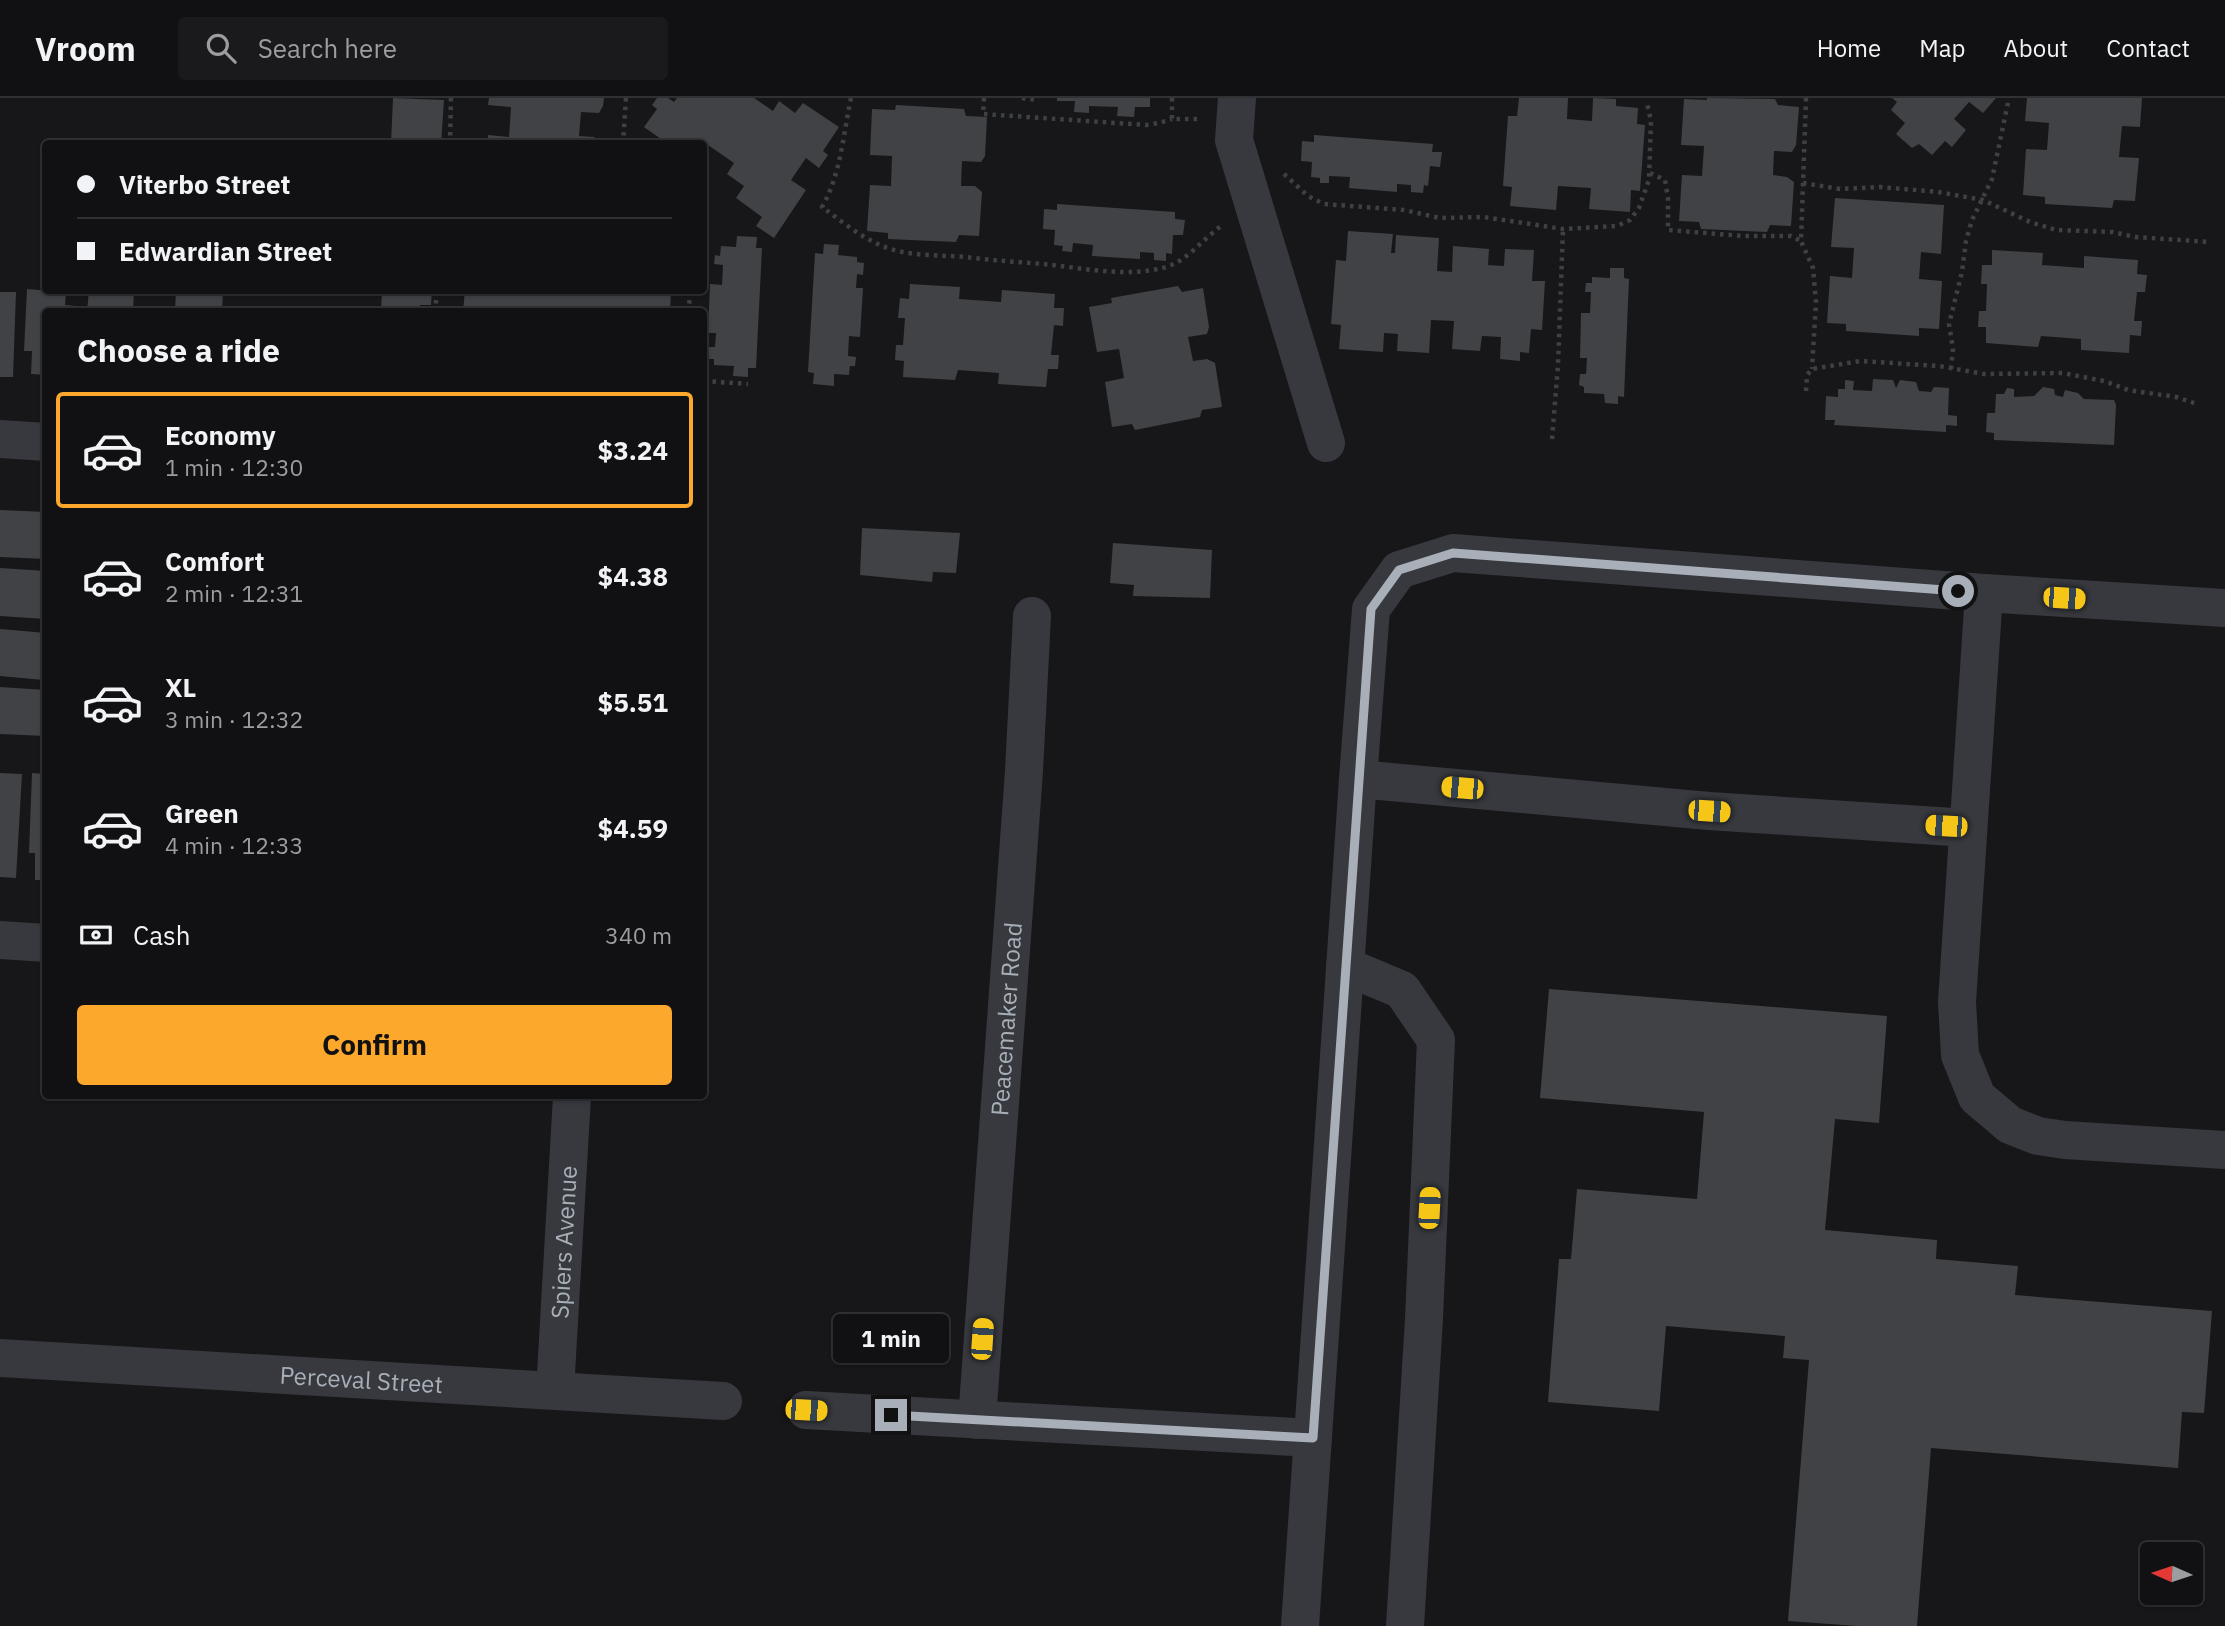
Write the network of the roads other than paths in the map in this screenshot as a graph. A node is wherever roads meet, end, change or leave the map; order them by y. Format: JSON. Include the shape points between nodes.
{"nodes":[{"id":1,"x":1237,"y":98,"type":"edge"},
{"id":2,"x":0,"y":439,"type":"edge"},
{"id":3,"x":42,"y":442,"type":"edge"},
{"id":4,"x":1326,"y":443,"type":"dead end"},
{"id":5,"x":1984,"y":593,"type":"junction"},
{"id":6,"x":2225,"y":608,"type":"edge"},
{"id":7,"x":1032,"y":616,"type":"dead end"},
{"id":8,"x":1358,"y":779,"type":"junction"},
{"id":9,"x":1968,"y":828,"type":"junction"},
{"id":10,"x":0,"y":940,"type":"edge"},
{"id":11,"x":42,"y":943,"type":"edge"},
{"id":12,"x":1345,"y":966,"type":"junction"},
{"id":13,"x":572,"y":1099,"type":"edge"},
{"id":14,"x":2225,"y":1150,"type":"edge"},
{"id":15,"x":0,"y":1358,"type":"edge"},
{"id":16,"x":555,"y":1391,"type":"junction"},
{"id":17,"x":723,"y":1401,"type":"dead end"},
{"id":18,"x":806,"y":1410,"type":"dead end"},
{"id":19,"x":977,"y":1420,"type":"junction"},
{"id":20,"x":1313,"y":1438,"type":"junction"},
{"id":21,"x":1300,"y":1626,"type":"edge"},
{"id":22,"x":1405,"y":1626,"type":"edge"}],
"edges":[{"from":1,"to":4,"type":"street","via":[[1234,140]]},
{"from":2,"to":3,"type":"street"},
{"from":5,"to":6,"type":"street"},
{"from":5,"to":8,"type":"street","via":[[1453,553],[1399,570],[1371,609]]},
{"from":5,"to":9,"type":"street"},
{"from":7,"to":19,"type":"street","name":"Peacemaker Road"},
{"from":8,"to":9,"type":"street","via":[[1709,811]]},
{"from":8,"to":12,"type":"street"},
{"from":9,"to":14,"type":"street","via":[[1957,1002],[1960,1055],[1977,1097],[2010,1125],[2038,1136]]},
{"from":10,"to":11,"type":"street"},
{"from":12,"to":20,"type":"street"},
{"from":12,"to":22,"type":"street","via":[[1402,990],[1436,1040]]},
{"from":13,"to":16,"type":"street","name":"Spiers Avenue"},
{"from":15,"to":16,"type":"street","name":"Perceval Street"},
{"from":16,"to":17,"type":"street","name":"Perceval Street"},
{"from":18,"to":19,"type":"street"},
{"from":19,"to":20,"type":"street"},
{"from":20,"to":21,"type":"street"}]}
